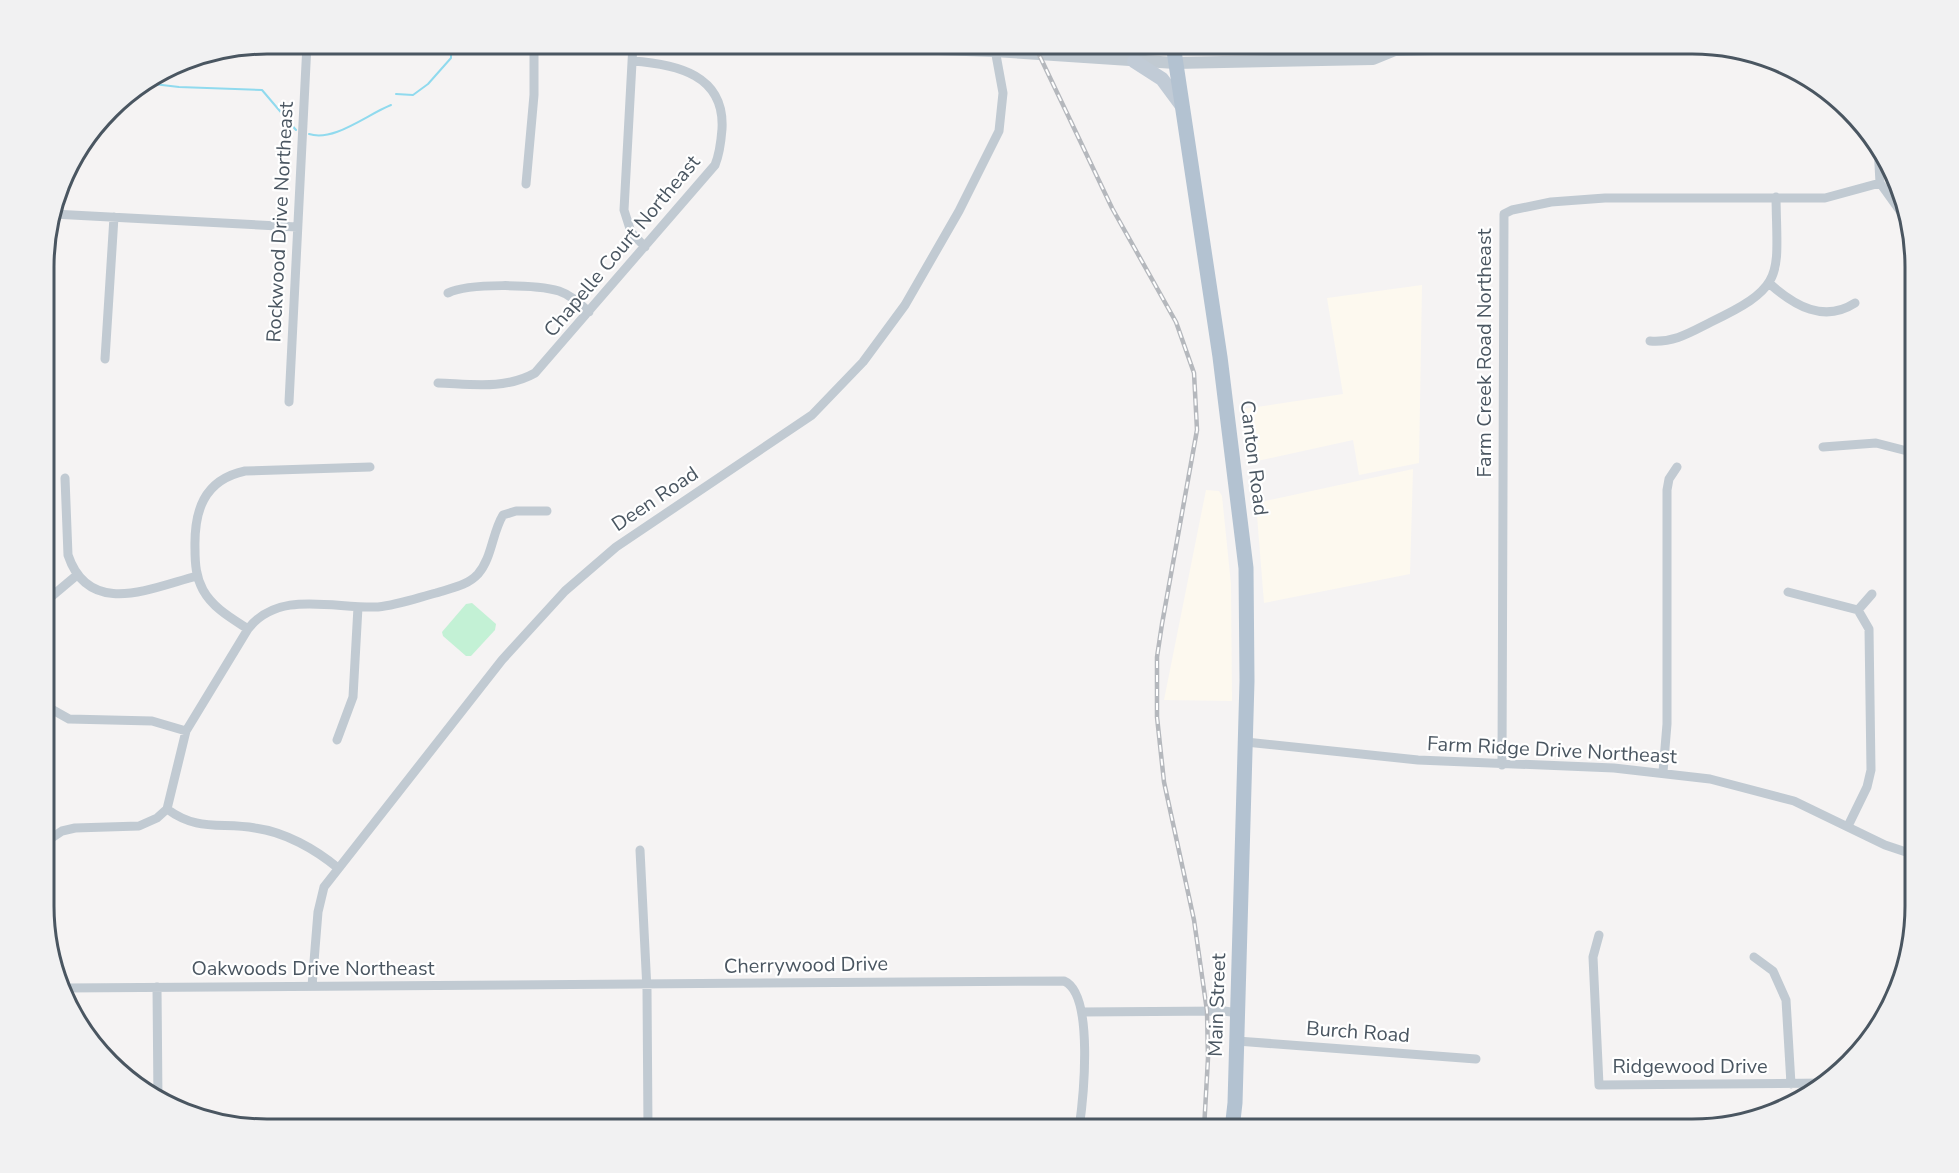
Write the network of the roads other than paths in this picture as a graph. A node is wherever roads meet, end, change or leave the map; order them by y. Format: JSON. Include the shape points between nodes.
{"nodes":[{"id":1,"x":306,"y":54,"type":"edge"},
{"id":2,"x":534,"y":54,"type":"edge"},
{"id":3,"x":632,"y":54,"type":"edge"},
{"id":4,"x":995,"y":54,"type":"edge"},
{"id":5,"x":1064,"y":54,"type":"edge"},
{"id":6,"x":1174,"y":54,"type":"edge"},
{"id":7,"x":1385,"y":54,"type":"edge"},
{"id":8,"x":632,"y":61,"type":"junction"},
{"id":9,"x":1134,"y":61,"type":"junction"},
{"id":10,"x":1175,"y":63,"type":"junction"},
{"id":11,"x":1182,"y":106,"type":"junction"},
{"id":12,"x":1879,"y":166,"type":"edge"},
{"id":13,"x":1880,"y":183,"type":"junction"},
{"id":14,"x":526,"y":184,"type":"dead end"},
{"id":15,"x":1776,"y":197,"type":"junction"},
{"id":16,"x":1896,"y":205,"type":"edge"},
{"id":17,"x":60,"y":214,"type":"edge"},
{"id":18,"x":114,"y":217,"type":"junction"},
{"id":19,"x":297,"y":227,"type":"junction"},
{"id":20,"x":645,"y":247,"type":"junction"},
{"id":21,"x":1770,"y":284,"type":"junction"},
{"id":22,"x":448,"y":293,"type":"dead end"},
{"id":23,"x":1854,"y":303,"type":"dead end"},
{"id":24,"x":589,"y":312,"type":"junction"},
{"id":25,"x":1650,"y":341,"type":"dead end"},
{"id":26,"x":105,"y":359,"type":"dead end"},
{"id":27,"x":438,"y":383,"type":"dead end"},
{"id":28,"x":289,"y":402,"type":"dead end"},
{"id":29,"x":1823,"y":447,"type":"dead end"},
{"id":30,"x":1905,"y":450,"type":"edge"},
{"id":31,"x":370,"y":467,"type":"dead end"},
{"id":32,"x":1677,"y":467,"type":"dead end"},
{"id":33,"x":65,"y":478,"type":"dead end"},
{"id":34,"x":547,"y":511,"type":"dead end"},
{"id":35,"x":77,"y":575,"type":"junction"},
{"id":36,"x":197,"y":576,"type":"junction"},
{"id":37,"x":1788,"y":592,"type":"dead end"},
{"id":38,"x":54,"y":594,"type":"edge"},
{"id":39,"x":1872,"y":594,"type":"dead end"},
{"id":40,"x":358,"y":607,"type":"junction"},
{"id":41,"x":1858,"y":610,"type":"junction"},
{"id":42,"x":248,"y":629,"type":"junction"},
{"id":43,"x":54,"y":712,"type":"edge"},
{"id":44,"x":186,"y":731,"type":"junction"},
{"id":45,"x":338,"y":740,"type":"dead end"},
{"id":46,"x":1246,"y":742,"type":"junction"},
{"id":47,"x":1502,"y":765,"type":"junction"},
{"id":48,"x":1663,"y":772,"type":"junction"},
{"id":49,"x":167,"y":809,"type":"junction"},
{"id":50,"x":1848,"y":826,"type":"junction"},
{"id":51,"x":54,"y":836,"type":"edge"},
{"id":52,"x":640,"y":850,"type":"dead end"},
{"id":53,"x":1905,"y":852,"type":"edge"},
{"id":54,"x":338,"y":868,"type":"junction"},
{"id":55,"x":1242,"y":881,"type":"joint"},
{"id":56,"x":1599,"y":935,"type":"dead end"},
{"id":57,"x":1754,"y":957,"type":"dead end"},
{"id":58,"x":645,"y":985,"type":"junction"},
{"id":59,"x":312,"y":986,"type":"junction"},
{"id":60,"x":561,"y":986,"type":"joint"},
{"id":61,"x":157,"y":987,"type":"junction"},
{"id":62,"x":70,"y":988,"type":"edge"},
{"id":63,"x":1082,"y":1012,"type":"junction"},
{"id":64,"x":1238,"y":1013,"type":"junction"},
{"id":65,"x":1237,"y":1041,"type":"junction"},
{"id":66,"x":1476,"y":1059,"type":"dead end"},
{"id":67,"x":1791,"y":1083,"type":"junction"},
{"id":68,"x":1810,"y":1083,"type":"edge"},
{"id":69,"x":158,"y":1089,"type":"edge"},
{"id":70,"x":648,"y":1119,"type":"edge"},
{"id":71,"x":1080,"y":1119,"type":"edge"},
{"id":72,"x":1233,"y":1119,"type":"edge"}],
"edges":[{"from":1,"to":19,"type":"street","name":"Rockwood Drive Northeast"},
{"from":2,"to":14,"type":"street"},
{"from":3,"to":8,"type":"street"},
{"from":4,"to":54,"type":"street","name":"Deen Road","via":[[1002,118],[989,153],[905,305],[863,362],[812,415],[616,547],[566,591],[502,660]]},
{"from":5,"to":9,"type":"street"},
{"from":6,"to":10,"type":"main road","name":"Canton Road"},
{"from":7,"to":10,"type":"street","via":[[1373,59]]},
{"from":8,"to":20,"type":"street","via":[[624,210],[631,232]]},
{"from":8,"to":20,"type":"street","name":"Chapelle Court Northeast","via":[[699,78],[718,98],[722,118],[715,165]]},
{"from":9,"to":10,"type":"street"},
{"from":9,"to":11,"type":"main road","via":[[1162,79]]},
{"from":10,"to":11,"type":"main road","name":"Canton Road"},
{"from":11,"to":46,"type":"main road","name":"Canton Road","via":[[1223,380],[1246,568]]},
{"from":12,"to":13,"type":"street"},
{"from":13,"to":15,"type":"street","name":"Farm Creek Road Northeast","via":[[1826,198]]},
{"from":13,"to":16,"type":"street"},
{"from":15,"to":21,"type":"street","via":[[1776,261]]},
{"from":15,"to":47,"type":"street","name":"Farm Creek Road Northeast","via":[[1588,198],[1504,214]]},
{"from":17,"to":18,"type":"street"},
{"from":18,"to":19,"type":"street"},
{"from":18,"to":26,"type":"street"},
{"from":19,"to":28,"type":"street","name":"Rockwood Drive Northeast"},
{"from":20,"to":24,"type":"street","name":"Chapelle Court Northeast"},
{"from":21,"to":23,"type":"street","via":[[1797,303],[1826,313],[1844,310]]},
{"from":21,"to":25,"type":"street","via":[[1751,302],[1677,339]]},
{"from":22,"to":24,"type":"street","via":[[472,285],[546,289],[568,296]]},
{"from":24,"to":27,"type":"street","name":"Chapelle Court Northeast","via":[[543,365],[525,379],[500,384]]},
{"from":29,"to":30,"type":"street","via":[[1876,443]]},
{"from":31,"to":36,"type":"street","via":[[256,471],[225,478],[210,490],[196,515]]},
{"from":32,"to":48,"type":"street","via":[[1667,490]]},
{"from":33,"to":35,"type":"street","via":[[68,555]]},
{"from":34,"to":40,"type":"street","via":[[503,515],[482,568],[462,585],[404,602]]},
{"from":35,"to":36,"type":"street","via":[[100,591],[118,595]]},
{"from":35,"to":38,"type":"street"},
{"from":36,"to":42,"type":"street","via":[[212,604]]},
{"from":37,"to":41,"type":"street"},
{"from":39,"to":41,"type":"street"},
{"from":40,"to":42,"type":"street","via":[[285,605],[260,615]]},
{"from":40,"to":45,"type":"street","via":[[354,697]]},
{"from":41,"to":50,"type":"street","via":[[1871,638],[1871,770]]},
{"from":42,"to":44,"type":"street"},
{"from":43,"to":44,"type":"street","via":[[69,719],[152,721]]},
{"from":44,"to":49,"type":"street"},
{"from":46,"to":47,"type":"street","name":"Farm Ridge Drive Northeast"},
{"from":46,"to":55,"type":"main road","name":"Canton Road"},
{"from":47,"to":48,"type":"street","name":"Farm Ridge Drive Northeast"},
{"from":48,"to":50,"type":"street","name":"Farm Ridge Drive Northeast","via":[[1794,801]]},
{"from":49,"to":51,"type":"street","via":[[139,826],[75,828]]},
{"from":49,"to":54,"type":"street","via":[[195,824],[254,828],[279,834]]},
{"from":50,"to":53,"type":"street","name":"Farm Ridge Drive Northeast"},
{"from":52,"to":58,"type":"street"},
{"from":54,"to":59,"type":"street","name":"Deen Road","via":[[322,893]]},
{"from":55,"to":64,"type":"main road","name":"Main Street"},
{"from":56,"to":67,"type":"street","name":"Ridgewood Drive","via":[[1593,957],[1599,1085]]},
{"from":57,"to":67,"type":"street","via":[[1773,971],[1786,1000]]},
{"from":58,"to":60,"type":"street","name":"Cherrywood Drive"},
{"from":58,"to":63,"type":"street","name":"Cherrywood Drive","via":[[1051,981],[1069,983]]},
{"from":58,"to":70,"type":"street"},
{"from":59,"to":60,"type":"street","name":"Oakwoods Drive Northeast"},
{"from":59,"to":61,"type":"street","name":"Oakwoods Drive Northeast"},
{"from":61,"to":62,"type":"street","name":"Oakwoods Drive Northeast"},
{"from":61,"to":69,"type":"street"},
{"from":63,"to":64,"type":"street"},
{"from":63,"to":71,"type":"street","via":[[1084,1062]]},
{"from":64,"to":65,"type":"main road","name":"Main Street"},
{"from":65,"to":66,"type":"street","name":"Burch Road"},
{"from":65,"to":72,"type":"main road","name":"Main Street"},
{"from":67,"to":68,"type":"street","name":"Ridgewood Drive"}]}
